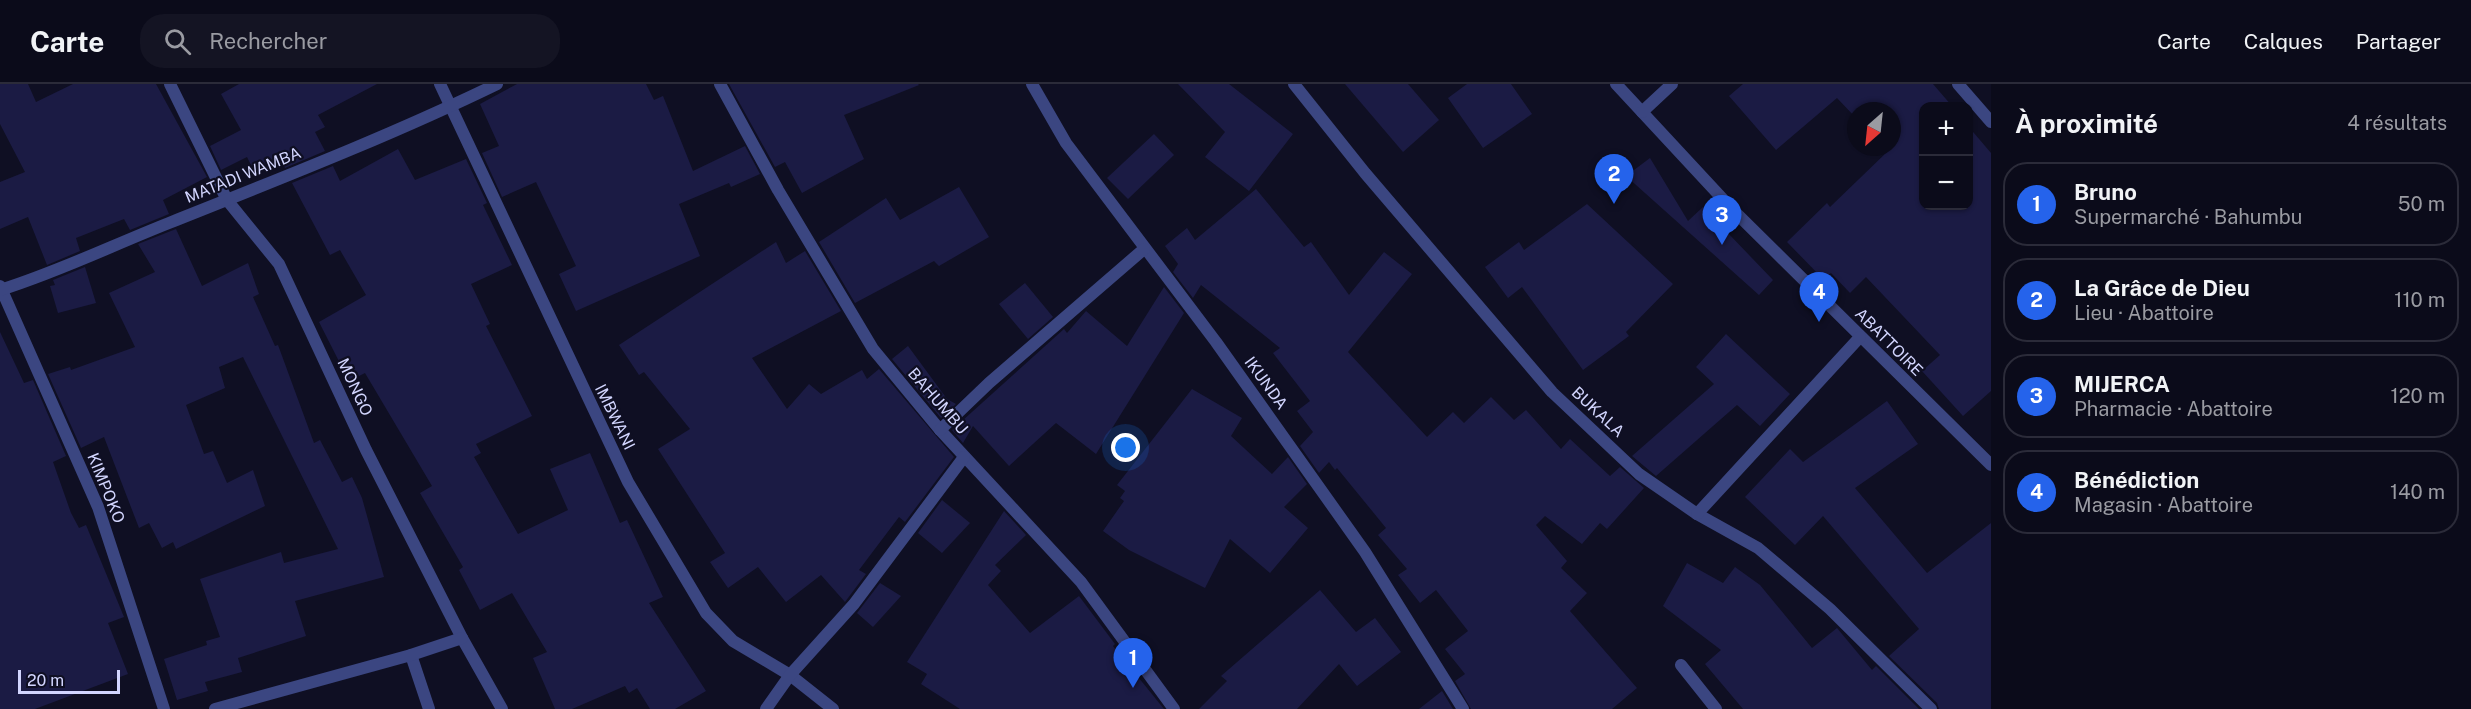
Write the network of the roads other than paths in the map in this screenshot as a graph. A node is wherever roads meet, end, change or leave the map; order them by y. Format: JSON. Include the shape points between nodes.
{"nodes":[{"id":1,"x":170,"y":84,"type":"edge"},
{"id":2,"x":440,"y":84,"type":"edge"},
{"id":3,"x":496,"y":84,"type":"edge"},
{"id":4,"x":720,"y":84,"type":"edge"},
{"id":5,"x":1032,"y":84,"type":"edge"},
{"id":6,"x":1294,"y":84,"type":"edge"},
{"id":7,"x":1616,"y":84,"type":"edge"},
{"id":8,"x":1672,"y":84,"type":"edge"},
{"id":9,"x":1958,"y":84,"type":"edge"},
{"id":10,"x":450,"y":106,"type":"junction"},
{"id":11,"x":1642,"y":112,"type":"junction"},
{"id":12,"x":1991,"y":122,"type":"edge"},
{"id":13,"x":227,"y":200,"type":"junction"},
{"id":14,"x":1144,"y":249,"type":"junction"},
{"id":15,"x":0,"y":288,"type":"edge"},
{"id":16,"x":1860,"y":337,"type":"junction"},
{"id":17,"x":940,"y":430,"type":"junction"},
{"id":18,"x":964,"y":457,"type":"junction"},
{"id":19,"x":1991,"y":465,"type":"edge"},
{"id":20,"x":1697,"y":514,"type":"junction"},
{"id":21,"x":462,"y":638,"type":"junction"},
{"id":22,"x":411,"y":655,"type":"junction"},
{"id":23,"x":1681,"y":665,"type":"dead end"},
{"id":24,"x":790,"y":675,"type":"junction"},
{"id":25,"x":164,"y":709,"type":"edge"},
{"id":26,"x":215,"y":709,"type":"edge"},
{"id":27,"x":429,"y":709,"type":"edge"},
{"id":28,"x":502,"y":709,"type":"edge"},
{"id":29,"x":766,"y":709,"type":"edge"},
{"id":30,"x":832,"y":709,"type":"edge"},
{"id":31,"x":1174,"y":709,"type":"edge"},
{"id":32,"x":1463,"y":709,"type":"edge"},
{"id":33,"x":1716,"y":709,"type":"edge"},
{"id":34,"x":1931,"y":709,"type":"edge"}],
"edges":[{"from":1,"to":13,"type":"street","name":"MONGO"},
{"from":2,"to":10,"type":"street","name":"IMBWANI"},
{"from":3,"to":10,"type":"street","name":"MATADI WAMBA"},
{"from":4,"to":17,"type":"street","name":"BAHUMBU","via":[[777,190],[873,349]]},
{"from":5,"to":14,"type":"street","name":"IKUNDA","via":[[1066,143]]},
{"from":6,"to":20,"type":"street","name":"BUKALA","via":[[1552,392],[1639,474]]},
{"from":7,"to":11,"type":"street","name":"ABATTOIRE"},
{"from":8,"to":11,"type":"street"},
{"from":9,"to":12,"type":"street"},
{"from":10,"to":13,"type":"street","name":"MATADI WAMBA"},
{"from":10,"to":24,"type":"street","name":"IMBWANI","via":[[628,482],[706,613],[733,641]]},
{"from":11,"to":16,"type":"street","name":"ABATTOIRE"},
{"from":13,"to":15,"type":"street","name":"MATADI WAMBA","via":[[78,262]]},
{"from":13,"to":21,"type":"street","name":"MONGO","via":[[279,264],[366,450]]},
{"from":14,"to":17,"type":"street"},
{"from":14,"to":32,"type":"street","name":"IKUNDA","via":[[1216,342],[1365,552]]},
{"from":15,"to":25,"type":"street","name":"KIMPOKO","via":[[98,507]]},
{"from":16,"to":19,"type":"street","name":"ABATTOIRE"},
{"from":16,"to":20,"type":"street"},
{"from":17,"to":18,"type":"street","name":"BAHUMBU"},
{"from":18,"to":24,"type":"street","via":[[855,604]]},
{"from":18,"to":31,"type":"street","name":"BAHUMBU","via":[[1081,582]]},
{"from":20,"to":34,"type":"street","name":"BUKALA","via":[[1758,548],[1830,609]]},
{"from":21,"to":22,"type":"street"},
{"from":21,"to":28,"type":"street","name":"MONGO"},
{"from":22,"to":26,"type":"street"},
{"from":22,"to":27,"type":"street"},
{"from":23,"to":33,"type":"street"},
{"from":24,"to":29,"type":"street"},
{"from":24,"to":30,"type":"street","name":"IMBWANI"}]}
